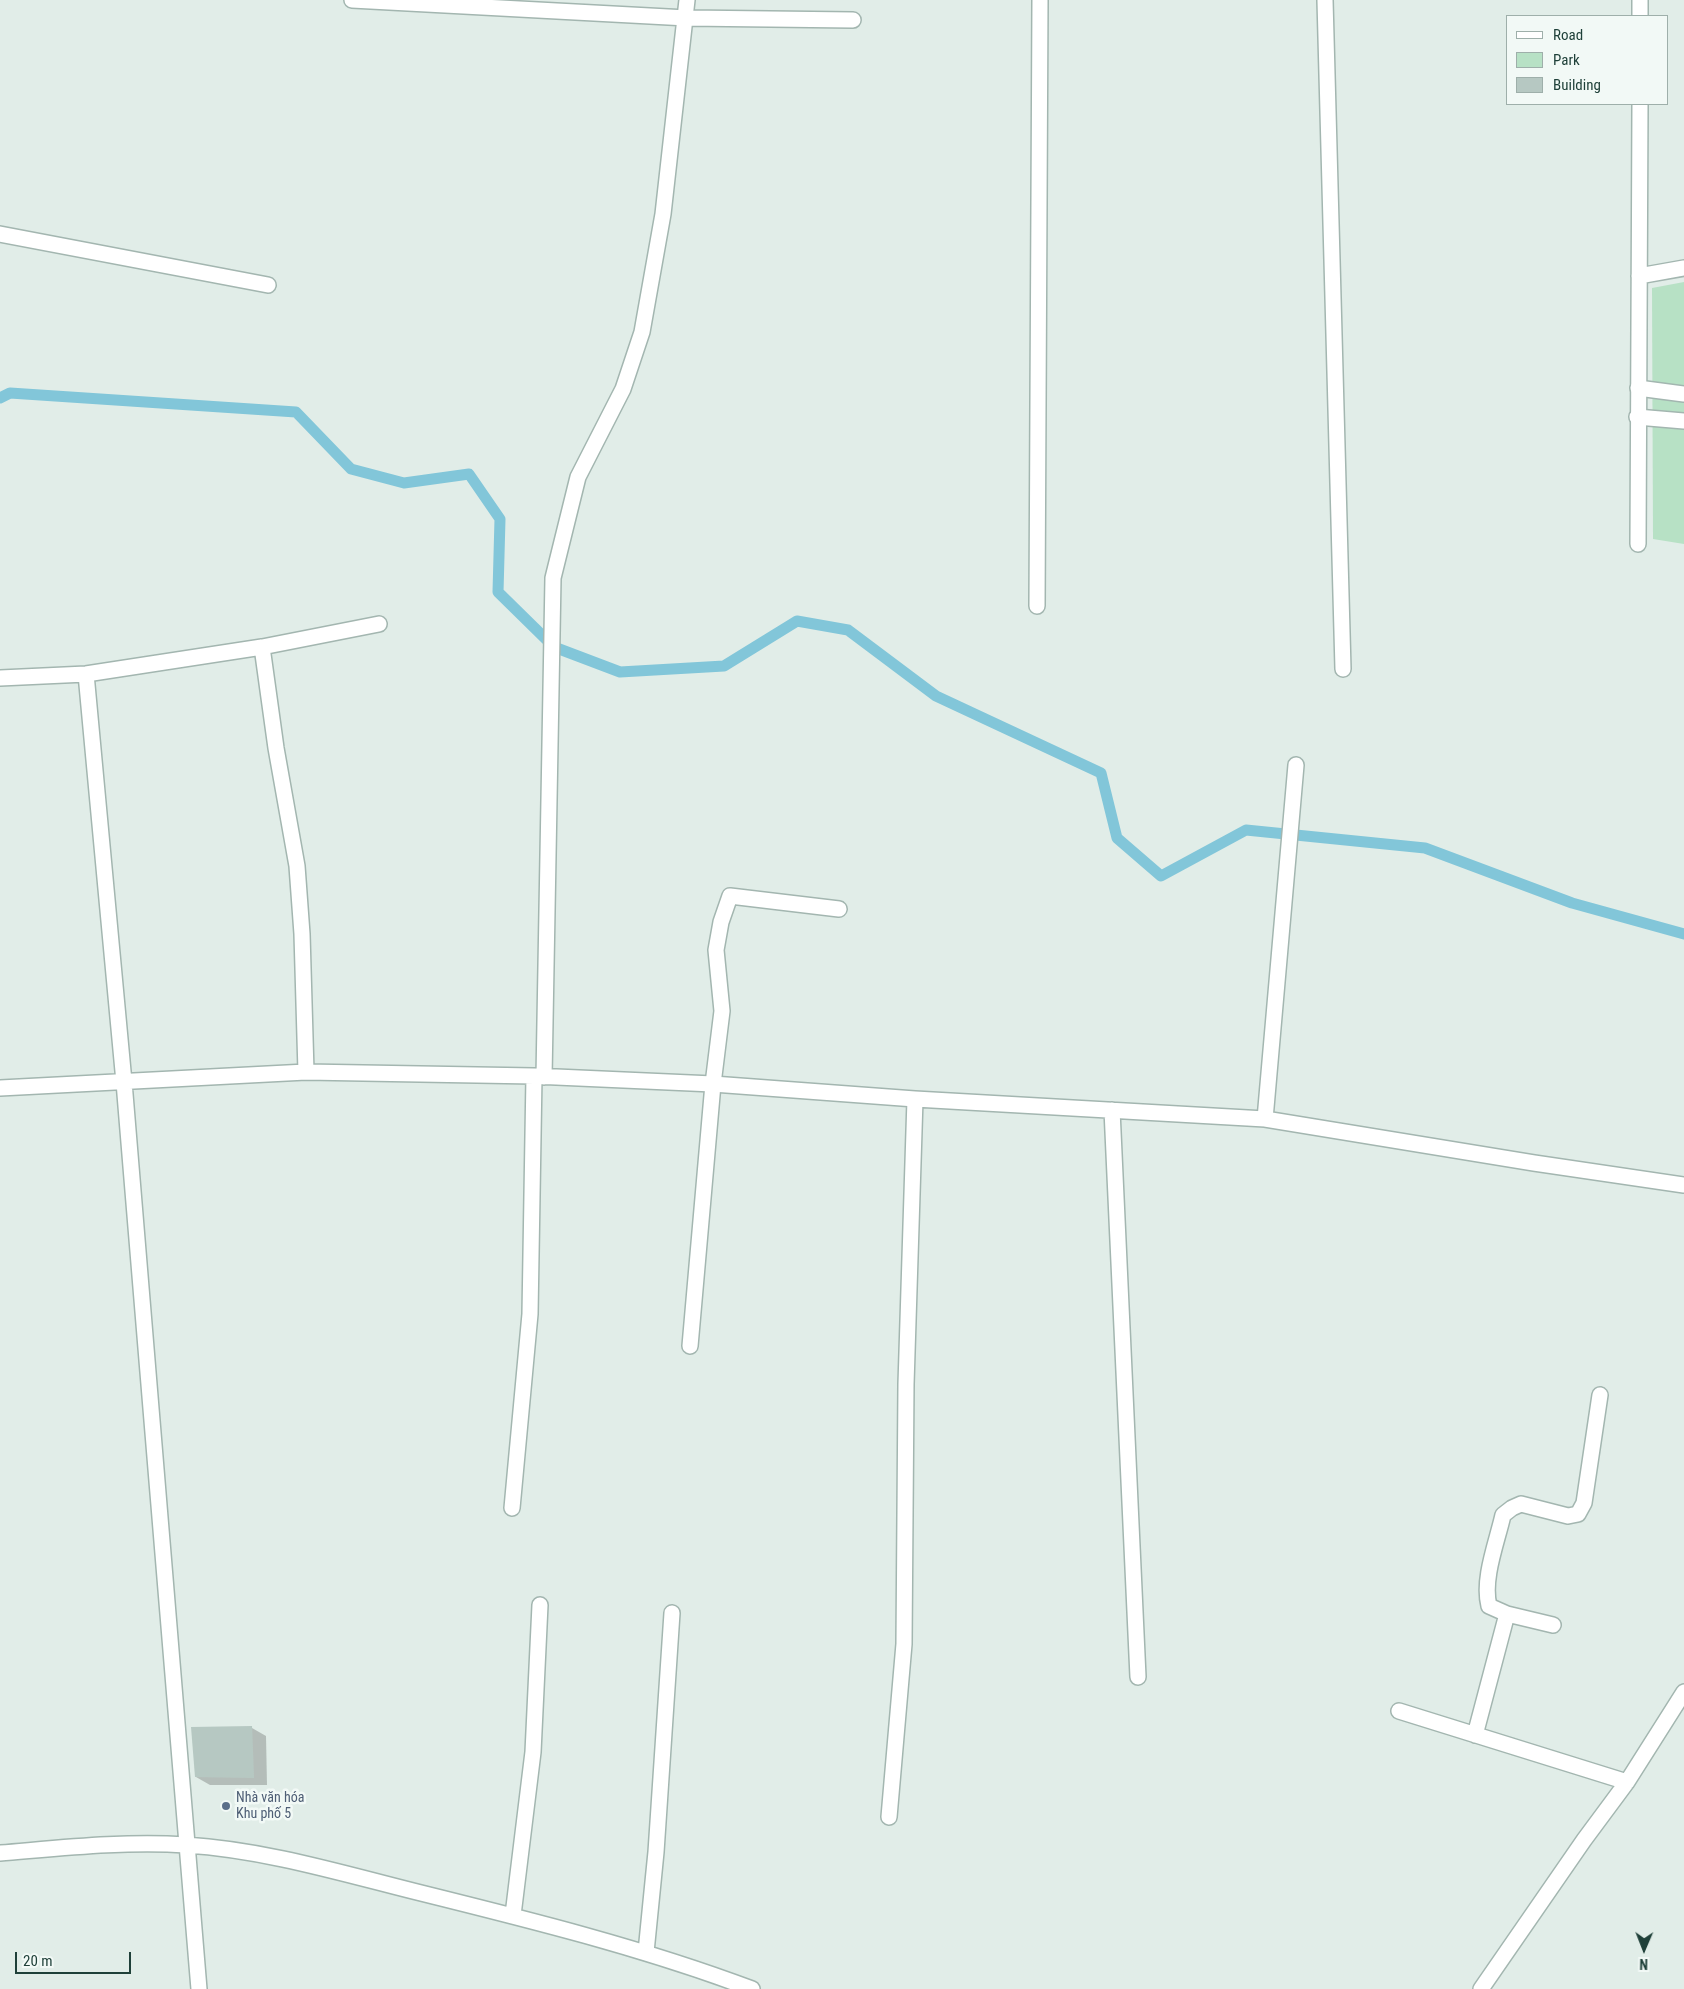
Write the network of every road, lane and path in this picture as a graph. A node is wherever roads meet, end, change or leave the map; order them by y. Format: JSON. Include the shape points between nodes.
{"nodes":[{"id":1,"x":352,"y":0,"type":"edge"},
{"id":2,"x":688,"y":0,"type":"edge"},
{"id":3,"x":1040,"y":0,"type":"edge"},
{"id":4,"x":1325,"y":0,"type":"edge"},
{"id":5,"x":1640,"y":0,"type":"edge"},
{"id":6,"x":385,"y":1,"type":"edge"},
{"id":7,"x":1640,"y":15,"type":"edge"},
{"id":8,"x":687,"y":18,"type":"junction"},
{"id":9,"x":853,"y":20,"type":"dead end"},
{"id":10,"x":1640,"y":105,"type":"edge"},
{"id":11,"x":0,"y":234,"type":"edge"},
{"id":12,"x":1684,"y":268,"type":"edge"},
{"id":13,"x":1639,"y":276,"type":"junction"},
{"id":14,"x":268,"y":285,"type":"dead end"},
{"id":15,"x":1638,"y":388,"type":"junction"},
{"id":16,"x":1684,"y":394,"type":"edge"},
{"id":17,"x":1638,"y":417,"type":"junction"},
{"id":18,"x":1684,"y":421,"type":"edge"},
{"id":19,"x":1638,"y":544,"type":"dead end"},
{"id":20,"x":1038,"y":606,"type":"dead end"},
{"id":21,"x":380,"y":624,"type":"dead end"},
{"id":22,"x":262,"y":647,"type":"junction"},
{"id":23,"x":1343,"y":669,"type":"dead end"},
{"id":24,"x":86,"y":674,"type":"junction"},
{"id":25,"x":0,"y":678,"type":"edge"},
{"id":26,"x":1296,"y":765,"type":"dead end"},
{"id":27,"x":839,"y":910,"type":"dead end"},
{"id":28,"x":306,"y":1072,"type":"junction"},
{"id":29,"x":539,"y":1076,"type":"junction"},
{"id":30,"x":124,"y":1082,"type":"junction"},
{"id":31,"x":713,"y":1084,"type":"junction"},
{"id":32,"x":0,"y":1088,"type":"edge"},
{"id":33,"x":914,"y":1098,"type":"junction"},
{"id":34,"x":1112,"y":1110,"type":"junction"},
{"id":35,"x":1265,"y":1119,"type":"junction"},
{"id":36,"x":1684,"y":1185,"type":"edge"},
{"id":37,"x":690,"y":1346,"type":"dead end"},
{"id":38,"x":1600,"y":1395,"type":"dead end"},
{"id":39,"x":512,"y":1508,"type":"dead end"},
{"id":40,"x":540,"y":1605,"type":"dead end"},
{"id":41,"x":672,"y":1613,"type":"dead end"},
{"id":42,"x":1507,"y":1614,"type":"junction"},
{"id":43,"x":1554,"y":1626,"type":"dead end"},
{"id":44,"x":1138,"y":1677,"type":"dead end"},
{"id":45,"x":1684,"y":1692,"type":"edge"},
{"id":46,"x":1400,"y":1711,"type":"dead end"},
{"id":47,"x":1475,"y":1735,"type":"junction"},
{"id":48,"x":1627,"y":1782,"type":"junction"},
{"id":49,"x":889,"y":1817,"type":"dead end"},
{"id":50,"x":187,"y":1845,"type":"junction"},
{"id":51,"x":0,"y":1853,"type":"edge"},
{"id":52,"x":513,"y":1915,"type":"junction"},
{"id":53,"x":646,"y":1952,"type":"junction"},
{"id":54,"x":199,"y":1989,"type":"edge"},
{"id":55,"x":752,"y":1989,"type":"edge"},
{"id":56,"x":1481,"y":1989,"type":"edge"}],
"edges":[{"from":1,"to":6,"type":"street"},
{"from":2,"to":8,"type":"street"},
{"from":3,"to":20,"type":"street"},
{"from":4,"to":23,"type":"street"},
{"from":5,"to":7,"type":"street"},
{"from":6,"to":8,"type":"street"},
{"from":8,"to":9,"type":"street"},
{"from":8,"to":29,"type":"street","via":[[663,214],[642,332],[622,389],[578,477],[553,578]]},
{"from":10,"to":13,"type":"street"},
{"from":11,"to":14,"type":"street"},
{"from":12,"to":13,"type":"street"},
{"from":13,"to":15,"type":"street"},
{"from":15,"to":16,"type":"street"},
{"from":15,"to":17,"type":"street"},
{"from":17,"to":18,"type":"street"},
{"from":17,"to":19,"type":"street"},
{"from":21,"to":22,"type":"street"},
{"from":22,"to":24,"type":"street"},
{"from":22,"to":28,"type":"street","via":[[297,866]]},
{"from":24,"to":25,"type":"street"},
{"from":24,"to":30,"type":"street"},
{"from":26,"to":35,"type":"street"},
{"from":27,"to":31,"type":"street","via":[[730,896],[716,950],[722,1011]]},
{"from":28,"to":29,"type":"street"},
{"from":28,"to":30,"type":"street"},
{"from":29,"to":31,"type":"street"},
{"from":29,"to":39,"type":"street","via":[[530,1314]]},
{"from":30,"to":32,"type":"street"},
{"from":30,"to":50,"type":"street"},
{"from":31,"to":33,"type":"street"},
{"from":31,"to":37,"type":"street"},
{"from":33,"to":34,"type":"street"},
{"from":33,"to":49,"type":"street","via":[[906,1384],[904,1644]]},
{"from":34,"to":35,"type":"street"},
{"from":34,"to":44,"type":"street"},
{"from":35,"to":36,"type":"street"},
{"from":38,"to":42,"type":"street","via":[[1584,1503],[1578,1514],[1568,1516],[1521,1504],[1503,1515],[1487,1592],[1489,1606]]},
{"from":40,"to":52,"type":"street","via":[[533,1752]]},
{"from":41,"to":53,"type":"street"},
{"from":42,"to":43,"type":"street"},
{"from":42,"to":47,"type":"street"},
{"from":45,"to":48,"type":"street"},
{"from":46,"to":47,"type":"street"},
{"from":47,"to":48,"type":"street"},
{"from":48,"to":56,"type":"street"},
{"from":50,"to":51,"type":"street","via":[[120,1844]]},
{"from":50,"to":52,"type":"street","via":[[280,1857]]},
{"from":50,"to":54,"type":"street"},
{"from":52,"to":53,"type":"street"},
{"from":53,"to":55,"type":"street"}]}
